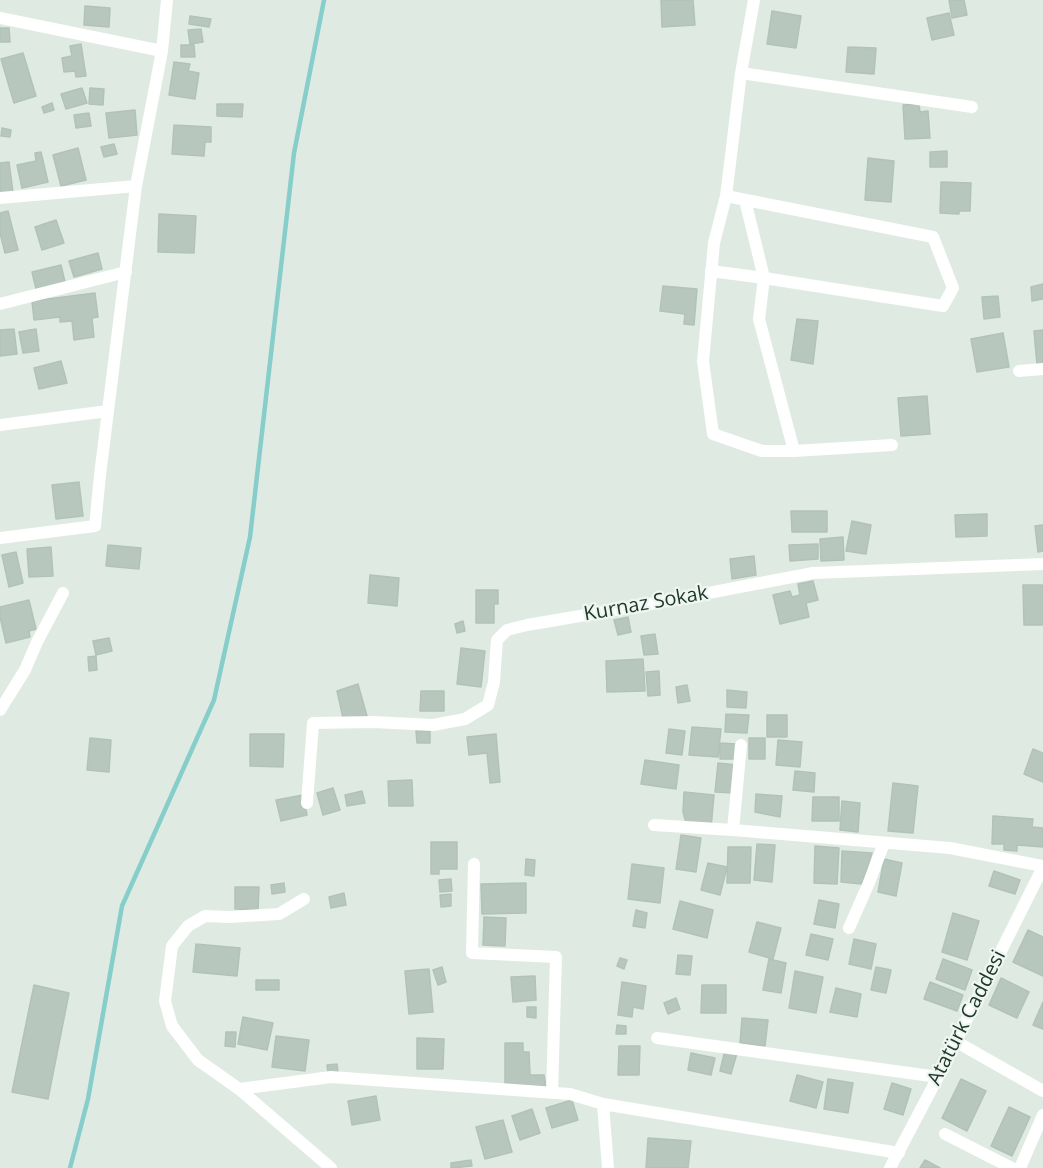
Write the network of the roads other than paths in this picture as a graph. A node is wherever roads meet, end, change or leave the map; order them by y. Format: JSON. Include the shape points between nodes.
{"nodes":[{"id":1,"x":167,"y":0,"type":"edge"},
{"id":2,"x":754,"y":0,"type":"edge"},
{"id":3,"x":0,"y":18,"type":"edge"},
{"id":4,"x":162,"y":51,"type":"junction"},
{"id":5,"x":741,"y":73,"type":"junction"},
{"id":6,"x":972,"y":107,"type":"dead end"},
{"id":7,"x":136,"y":186,"type":"junction"},
{"id":8,"x":726,"y":196,"type":"junction"},
{"id":9,"x":0,"y":198,"type":"edge"},
{"id":10,"x":745,"y":200,"type":"junction"},
{"id":11,"x":711,"y":271,"type":"junction"},
{"id":12,"x":126,"y":272,"type":"junction"},
{"id":13,"x":764,"y":278,"type":"junction"},
{"id":14,"x":0,"y":304,"type":"edge"},
{"id":15,"x":1043,"y":369,"type":"edge"},
{"id":16,"x":1020,"y":371,"type":"dead end"},
{"id":17,"x":108,"y":411,"type":"junction"},
{"id":18,"x":0,"y":425,"type":"edge"},
{"id":19,"x":892,"y":445,"type":"dead end"},
{"id":20,"x":794,"y":451,"type":"junction"},
{"id":21,"x":0,"y":538,"type":"edge"},
{"id":22,"x":1043,"y":564,"type":"edge"},
{"id":23,"x":63,"y":593,"type":"dead end"},
{"id":24,"x":0,"y":710,"type":"edge"},
{"id":25,"x":741,"y":745,"type":"dead end"},
{"id":26,"x":307,"y":803,"type":"dead end"},
{"id":27,"x":654,"y":825,"type":"dead end"},
{"id":28,"x":733,"y":830,"type":"junction"},
{"id":29,"x":884,"y":843,"type":"junction"},
{"id":30,"x":474,"y":864,"type":"dead end"},
{"id":31,"x":1043,"y":867,"type":"edge"},
{"id":32,"x":1037,"y":891,"type":"edge"},
{"id":33,"x":304,"y":899,"type":"dead end"},
{"id":34,"x":849,"y":928,"type":"dead end"},
{"id":35,"x":657,"y":1038,"type":"dead end"},
{"id":36,"x":955,"y":1041,"type":"junction"},
{"id":37,"x":938,"y":1077,"type":"junction"},
{"id":38,"x":239,"y":1089,"type":"junction"},
{"id":39,"x":1043,"y":1090,"type":"edge"},
{"id":40,"x":552,"y":1093,"type":"junction"},
{"id":41,"x":603,"y":1104,"type":"junction"},
{"id":42,"x":1043,"y":1115,"type":"edge"},
{"id":43,"x":945,"y":1134,"type":"dead end"},
{"id":44,"x":898,"y":1153,"type":"junction"},
{"id":45,"x":331,"y":1168,"type":"edge"},
{"id":46,"x":608,"y":1168,"type":"edge"},
{"id":47,"x":890,"y":1168,"type":"edge"},
{"id":48,"x":1012,"y":1168,"type":"edge"},
{"id":49,"x":1020,"y":1168,"type":"edge"}],
"edges":[{"from":1,"to":4,"type":"street"},
{"from":2,"to":5,"type":"street"},
{"from":3,"to":4,"type":"street"},
{"from":4,"to":7,"type":"street"},
{"from":5,"to":6,"type":"street"},
{"from":5,"to":8,"type":"street"},
{"from":7,"to":9,"type":"street"},
{"from":7,"to":12,"type":"street"},
{"from":8,"to":10,"type":"street"},
{"from":8,"to":11,"type":"street"},
{"from":10,"to":13,"type":"street"},
{"from":10,"to":13,"type":"street","via":[[933,237],[952,288],[943,306]]},
{"from":11,"to":13,"type":"street"},
{"from":11,"to":20,"type":"street","via":[[703,361],[713,435],[762,451]]},
{"from":12,"to":14,"type":"street"},
{"from":12,"to":17,"type":"street"},
{"from":13,"to":20,"type":"street","via":[[759,319]]},
{"from":15,"to":16,"type":"street"},
{"from":17,"to":18,"type":"street"},
{"from":17,"to":21,"type":"street","via":[[95,526]]},
{"from":19,"to":20,"type":"street"},
{"from":22,"to":26,"type":"street","name":"Kurnaz Sokak","via":[[813,573],[507,630],[497,640],[488,705],[465,719],[433,725],[313,723]]},
{"from":23,"to":24,"type":"street","via":[[25,670]]},
{"from":25,"to":28,"type":"street"},
{"from":27,"to":28,"type":"street"},
{"from":28,"to":29,"type":"street"},
{"from":29,"to":31,"type":"street","via":[[950,848]]},
{"from":29,"to":34,"type":"street"},
{"from":30,"to":40,"type":"street","via":[[472,953],[556,957]]},
{"from":31,"to":32,"type":"street","name":"Atatürk Caddesi"},
{"from":32,"to":36,"type":"street","name":"Atatürk Caddesi"},
{"from":33,"to":38,"type":"street","via":[[279,914],[205,916],[188,926],[172,946],[165,1000],[172,1026],[198,1060]]},
{"from":35,"to":37,"type":"street"},
{"from":36,"to":37,"type":"street","name":"Atatürk Caddesi"},
{"from":36,"to":39,"type":"street"},
{"from":37,"to":44,"type":"street","name":"Atatürk Caddesi"},
{"from":38,"to":40,"type":"street","via":[[331,1077]]},
{"from":38,"to":45,"type":"street"},
{"from":40,"to":41,"type":"street"},
{"from":41,"to":44,"type":"street"},
{"from":41,"to":46,"type":"street"},
{"from":42,"to":49,"type":"street"},
{"from":43,"to":48,"type":"street"},
{"from":44,"to":47,"type":"street","name":"Atatürk Caddesi"}]}
